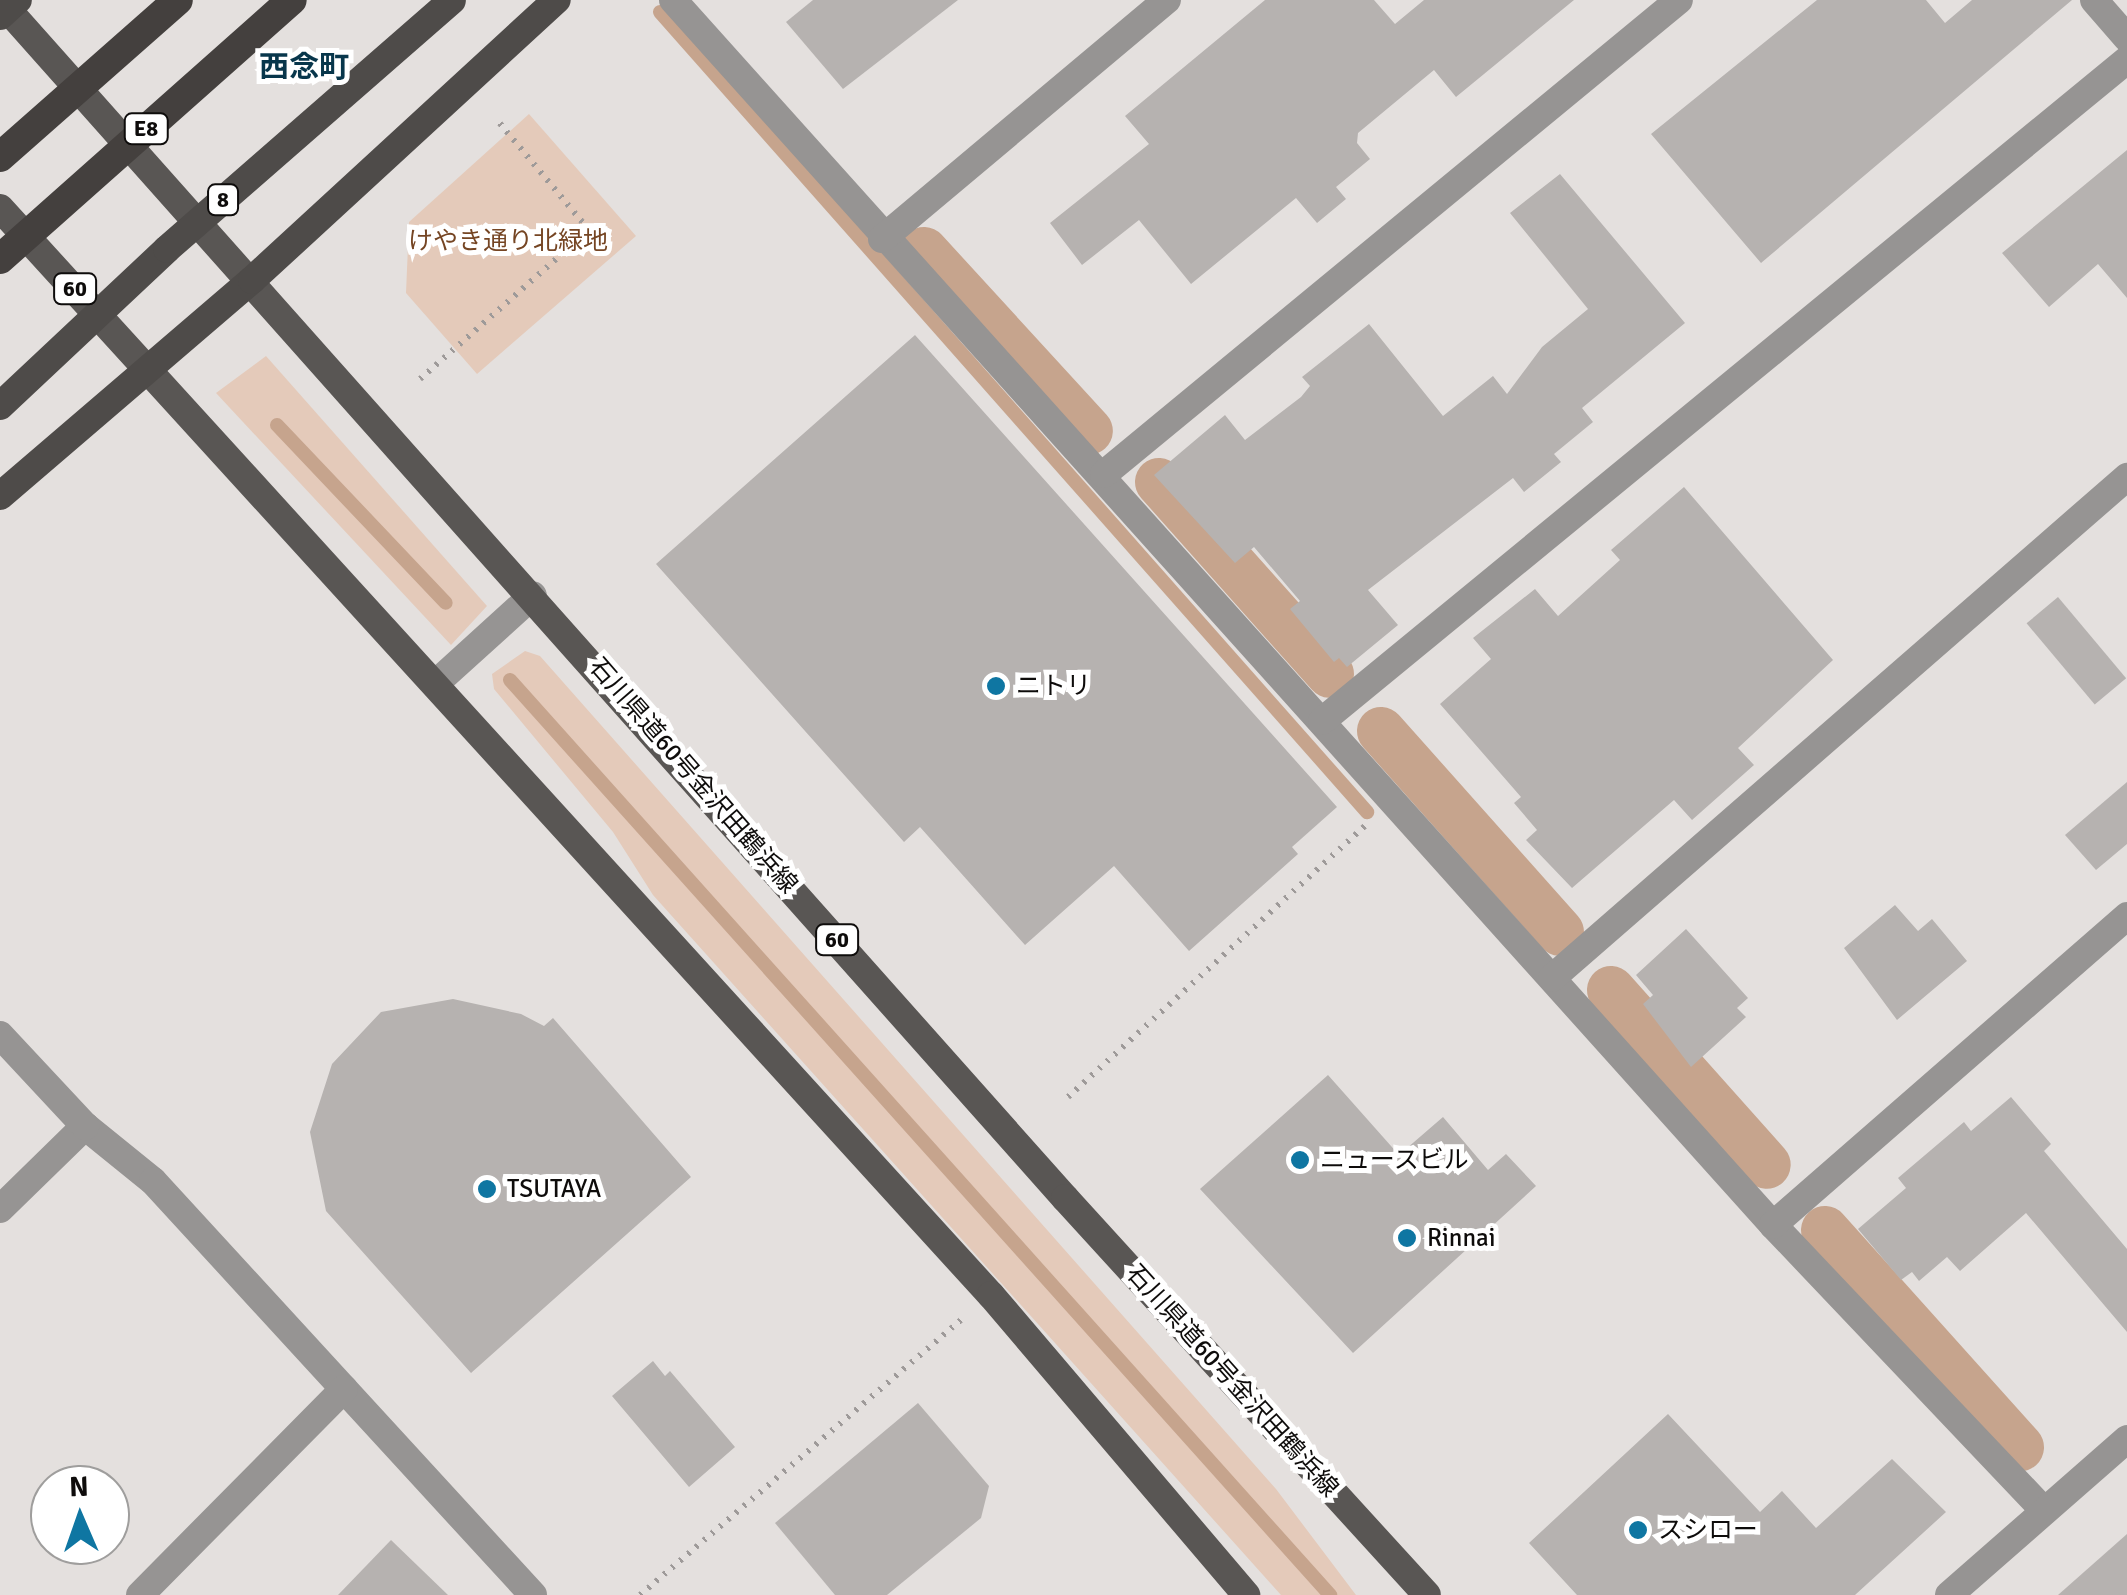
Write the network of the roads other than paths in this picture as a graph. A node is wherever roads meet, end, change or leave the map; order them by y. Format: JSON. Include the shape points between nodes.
{"nodes":[{"id":1,"x":0,"y":0,"type":"edge"},
{"id":2,"x":18,"y":0,"type":"edge"},
{"id":3,"x":178,"y":0,"type":"edge"},
{"id":4,"x":292,"y":0,"type":"edge"},
{"id":5,"x":452,"y":0,"type":"edge"},
{"id":6,"x":556,"y":0,"type":"edge"},
{"id":7,"x":673,"y":0,"type":"edge"},
{"id":8,"x":1168,"y":0,"type":"edge"},
{"id":9,"x":1679,"y":0,"type":"edge"},
{"id":10,"x":2094,"y":0,"type":"edge"},
{"id":11,"x":0,"y":16,"type":"edge"},
{"id":12,"x":2127,"y":38,"type":"edge"},
{"id":13,"x":2127,"y":60,"type":"edge"},
{"id":14,"x":0,"y":157,"type":"edge"},
{"id":15,"x":0,"y":208,"type":"edge"},
{"id":16,"x":882,"y":239,"type":"junction"},
{"id":17,"x":0,"y":259,"type":"edge"},
{"id":18,"x":252,"y":280,"type":"junction"},
{"id":19,"x":150,"y":370,"type":"junction"},
{"id":20,"x":0,"y":406,"type":"edge"},
{"id":21,"x":1104,"y":474,"type":"junction"},
{"id":22,"x":2127,"y":476,"type":"edge"},
{"id":23,"x":0,"y":496,"type":"edge"},
{"id":24,"x":533,"y":595,"type":"junction"},
{"id":25,"x":435,"y":684,"type":"junction"},
{"id":26,"x":1322,"y":721,"type":"junction"},
{"id":27,"x":2127,"y":916,"type":"edge"},
{"id":28,"x":1552,"y":978,"type":"junction"},
{"id":29,"x":0,"y":1035,"type":"edge"},
{"id":30,"x":85,"y":1126,"type":"junction"},
{"id":31,"x":0,"y":1209,"type":"edge"},
{"id":32,"x":1773,"y":1226,"type":"junction"},
{"id":33,"x":344,"y":1389,"type":"junction"},
{"id":34,"x":2127,"y":1439,"type":"edge"},
{"id":35,"x":2044,"y":1510,"type":"junction"},
{"id":36,"x":140,"y":1595,"type":"edge"},
{"id":37,"x":532,"y":1595,"type":"edge"},
{"id":38,"x":1246,"y":1595,"type":"edge"},
{"id":39,"x":1427,"y":1595,"type":"edge"},
{"id":40,"x":1948,"y":1595,"type":"edge"}],
"edges":[{"from":1,"to":18,"type":"main road","name":"石川県道60号金沢田鶴浜線","number":"60"},
{"from":2,"to":11,"type":"highway","bridge":true},
{"from":3,"to":14,"type":"highway","bridge":true},
{"from":4,"to":17,"type":"highway","number":"E8","bridge":true},
{"from":5,"to":20,"type":"highway","number":"8","bridge":true,"via":[[167,249]]},
{"from":6,"to":18,"type":"highway"},
{"from":7,"to":16,"type":"street"},
{"from":8,"to":16,"type":"street"},
{"from":9,"to":21,"type":"street"},
{"from":10,"to":12,"type":"street"},
{"from":13,"to":26,"type":"street"},
{"from":15,"to":19,"type":"main road","number":"60"},
{"from":16,"to":21,"type":"street"},
{"from":18,"to":19,"type":"highway"},
{"from":18,"to":24,"type":"main road","name":"石川県道60号金沢田鶴浜線","number":"60"},
{"from":19,"to":23,"type":"highway"},
{"from":19,"to":25,"type":"main road","number":"60"},
{"from":21,"to":26,"type":"street"},
{"from":22,"to":28,"type":"street"},
{"from":24,"to":25,"type":"street"},
{"from":24,"to":39,"type":"main road","name":"石川県道60号金沢田鶴浜線","number":"60","via":[[1065,1198]]},
{"from":25,"to":38,"type":"main road","number":"60","via":[[991,1295]]},
{"from":26,"to":28,"type":"street"},
{"from":27,"to":32,"type":"street"},
{"from":28,"to":32,"type":"street"},
{"from":29,"to":30,"type":"street"},
{"from":30,"to":31,"type":"street"},
{"from":30,"to":33,"type":"street","via":[[153,1181]]},
{"from":32,"to":35,"type":"street"},
{"from":33,"to":36,"type":"street"},
{"from":33,"to":37,"type":"street"},
{"from":34,"to":35,"type":"street"},
{"from":35,"to":40,"type":"street"}]}
